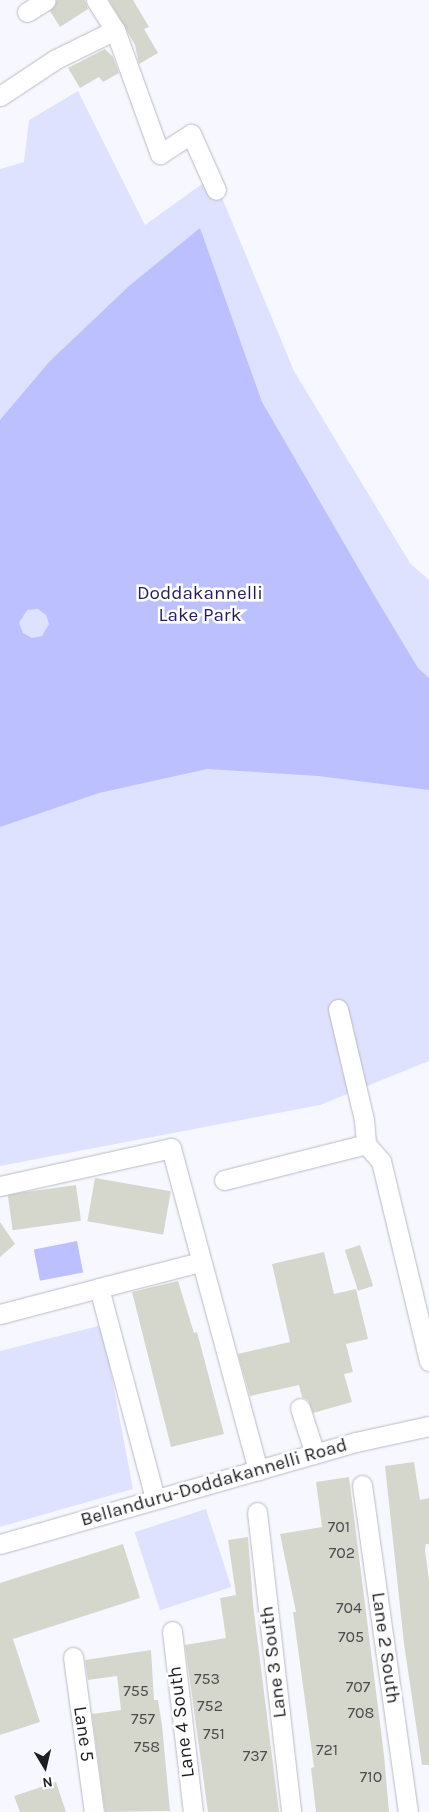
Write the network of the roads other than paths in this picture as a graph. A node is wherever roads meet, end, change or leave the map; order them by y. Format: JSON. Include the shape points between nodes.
{"nodes":[{"id":1,"x":46,"y":0,"type":"edge"},
{"id":2,"x":96,"y":0,"type":"edge"},
{"id":3,"x":27,"y":12,"type":"dead end"},
{"id":4,"x":115,"y":30,"type":"junction"},
{"id":5,"x":0,"y":96,"type":"edge"},
{"id":6,"x":216,"y":190,"type":"dead end"},
{"id":7,"x":338,"y":1009,"type":"dead end"},
{"id":8,"x":366,"y":1144,"type":"junction"},
{"id":9,"x":224,"y":1180,"type":"dead end"},
{"id":10,"x":0,"y":1186,"type":"edge"},
{"id":11,"x":200,"y":1262,"type":"junction"},
{"id":12,"x":99,"y":1288,"type":"junction"},
{"id":13,"x":0,"y":1314,"type":"edge"},
{"id":14,"x":429,"y":1361,"type":"edge"},
{"id":15,"x":300,"y":1408,"type":"dead end"},
{"id":16,"x":429,"y":1426,"type":"edge"},
{"id":17,"x":314,"y":1454,"type":"junction"},
{"id":18,"x":258,"y":1470,"type":"junction"},
{"id":19,"x":362,"y":1485,"type":"dead end"},
{"id":20,"x":155,"y":1498,"type":"junction"},
{"id":21,"x":257,"y":1512,"type":"dead end"},
{"id":22,"x":0,"y":1544,"type":"edge"},
{"id":23,"x":172,"y":1631,"type":"dead end"},
{"id":24,"x":73,"y":1657,"type":"dead end"},
{"id":25,"x":94,"y":1812,"type":"edge"},
{"id":26,"x":193,"y":1812,"type":"edge"},
{"id":27,"x":291,"y":1812,"type":"edge"},
{"id":28,"x":408,"y":1812,"type":"edge"}],
"edges":[{"from":1,"to":3,"type":"street"},
{"from":2,"to":4,"type":"street"},
{"from":4,"to":5,"type":"street","via":[[64,55]]},
{"from":4,"to":6,"type":"street","via":[[160,154],[191,134]]},
{"from":7,"to":8,"type":"street","via":[[364,1120]]},
{"from":8,"to":9,"type":"street"},
{"from":8,"to":14,"type":"street","via":[[381,1161]]},
{"from":10,"to":11,"type":"street","via":[[171,1148]]},
{"from":11,"to":12,"type":"street"},
{"from":11,"to":18,"type":"street"},
{"from":12,"to":13,"type":"street"},
{"from":12,"to":20,"type":"street"},
{"from":15,"to":17,"type":"street"},
{"from":16,"to":17,"type":"street","name":"Bellanduru-Doddakannelli Road"},
{"from":17,"to":18,"type":"street","name":"Bellanduru-Doddakannelli Road"},
{"from":18,"to":20,"type":"street","name":"Bellanduru-Doddakannelli Road"},
{"from":19,"to":28,"type":"street","name":"Lane 2 South"},
{"from":20,"to":22,"type":"street","name":"Bellanduru-Doddakannelli Road"},
{"from":21,"to":27,"type":"street","name":"Lane 3 South"},
{"from":23,"to":26,"type":"street","name":"Lane 4 South"},
{"from":24,"to":25,"type":"street","name":"Lane 5"}]}
